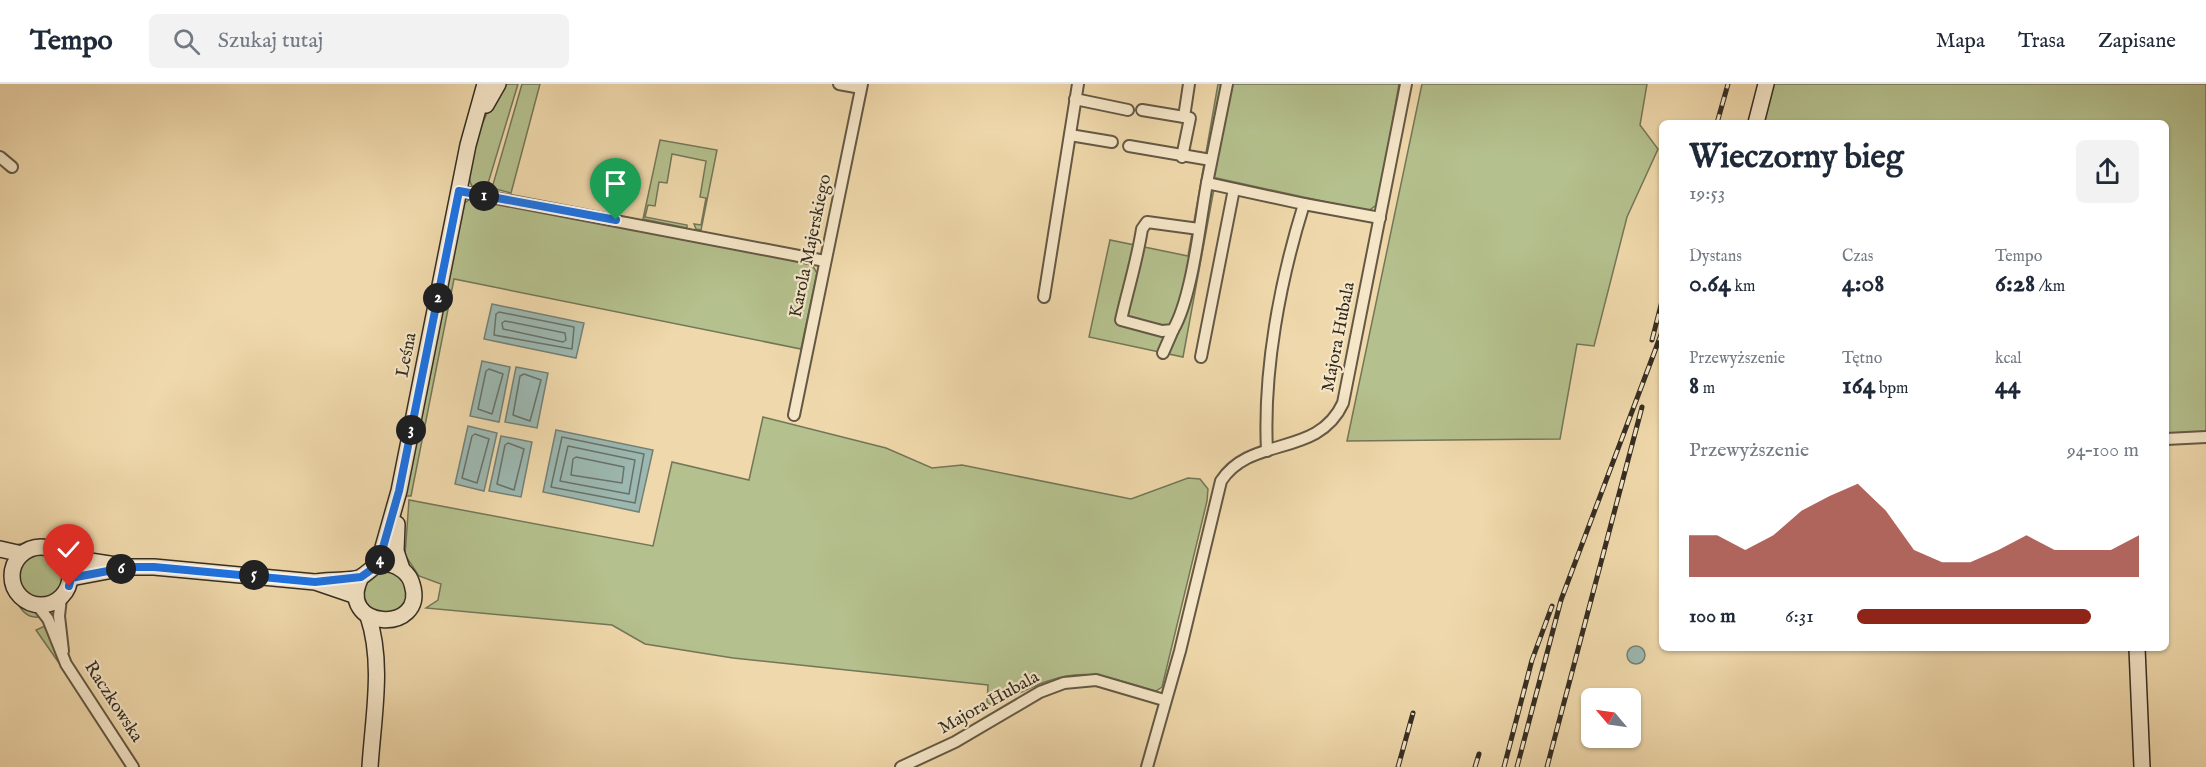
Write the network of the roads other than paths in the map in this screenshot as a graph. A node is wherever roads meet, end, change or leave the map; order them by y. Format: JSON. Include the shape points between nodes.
{"nodes":[{"id":1,"x":486,"y":84,"type":"edge"},
{"id":2,"x":498,"y":84,"type":"edge"},
{"id":3,"x":839,"y":84,"type":"edge"},
{"id":4,"x":1078,"y":84,"type":"edge"},
{"id":5,"x":1189,"y":84,"type":"edge"},
{"id":6,"x":1227,"y":84,"type":"edge"},
{"id":7,"x":1406,"y":84,"type":"edge"},
{"id":8,"x":1766,"y":84,"type":"edge"},
{"id":9,"x":861,"y":86,"type":"edge"},
{"id":10,"x":1075,"y":99,"type":"junction"},
{"id":11,"x":1128,"y":110,"type":"dead end"},
{"id":12,"x":1142,"y":110,"type":"dead end"},
{"id":13,"x":1184,"y":117,"type":"junction"},
{"id":14,"x":1757,"y":120,"type":"edge"},
{"id":15,"x":1070,"y":135,"type":"junction"},
{"id":16,"x":1112,"y":142,"type":"dead end"},
{"id":17,"x":1129,"y":146,"type":"dead end"},
{"id":18,"x":0,"y":157,"type":"edge"},
{"id":19,"x":1182,"y":157,"type":"junction"},
{"id":20,"x":1211,"y":160,"type":"junction"},
{"id":21,"x":12,"y":167,"type":"dead end"},
{"id":22,"x":1207,"y":183,"type":"junction"},
{"id":23,"x":1234,"y":189,"type":"junction"},
{"id":24,"x":459,"y":191,"type":"junction"},
{"id":25,"x":1304,"y":204,"type":"junction"},
{"id":26,"x":1380,"y":218,"type":"junction"},
{"id":27,"x":1199,"y":229,"type":"junction"},
{"id":28,"x":825,"y":261,"type":"junction"},
{"id":29,"x":1044,"y":297,"type":"dead end"},
{"id":30,"x":1173,"y":330,"type":"junction"},
{"id":31,"x":1163,"y":353,"type":"dead end"},
{"id":32,"x":1201,"y":357,"type":"dead end"},
{"id":33,"x":794,"y":415,"type":"dead end"},
{"id":34,"x":2206,"y":437,"type":"edge"},
{"id":35,"x":2169,"y":439,"type":"edge"},
{"id":36,"x":1268,"y":450,"type":"junction"},
{"id":37,"x":399,"y":491,"type":"junction"},
{"id":38,"x":0,"y":549,"type":"edge"},
{"id":39,"x":22,"y":554,"type":"junction"},
{"id":40,"x":64,"y":557,"type":"junction"},
{"id":41,"x":0,"y":560,"type":"edge"},
{"id":42,"x":378,"y":565,"type":"junction"},
{"id":43,"x":129,"y":567,"type":"junction"},
{"id":44,"x":402,"y":569,"type":"junction"},
{"id":45,"x":12,"y":570,"type":"junction"},
{"id":46,"x":361,"y":577,"type":"junction"},
{"id":47,"x":71,"y":578,"type":"junction"},
{"id":48,"x":315,"y":582,"type":"junction"},
{"id":49,"x":356,"y":596,"type":"junction"},
{"id":50,"x":61,"y":598,"type":"junction"},
{"id":51,"x":37,"y":605,"type":"junction"},
{"id":52,"x":368,"y":616,"type":"junction"},
{"id":53,"x":392,"y":621,"type":"junction"},
{"id":54,"x":2137,"y":651,"type":"edge"},
{"id":55,"x":63,"y":657,"type":"junction"},
{"id":56,"x":376,"y":666,"type":"junction"},
{"id":57,"x":1164,"y":700,"type":"junction"},
{"id":58,"x":133,"y":767,"type":"edge"},
{"id":59,"x":370,"y":767,"type":"edge"},
{"id":60,"x":901,"y":767,"type":"edge"},
{"id":61,"x":1147,"y":767,"type":"edge"},
{"id":62,"x":2142,"y":767,"type":"edge"}],
"edges":[{"from":1,"to":24,"type":"main road","name":"Leśna"},
{"from":2,"to":24,"type":"main road","name":"Leśna","via":[[483,113]]},
{"from":3,"to":9,"type":"street"},
{"from":4,"to":10,"type":"street"},
{"from":5,"to":13,"type":"street"},
{"from":6,"to":20,"type":"street"},
{"from":7,"to":26,"type":"street","name":"Majora Hubala"},
{"from":8,"to":14,"type":"main road"},
{"from":9,"to":28,"type":"street","name":"Karola Majerskiego"},
{"from":10,"to":11,"type":"street"},
{"from":10,"to":15,"type":"street"},
{"from":12,"to":13,"type":"street"},
{"from":13,"to":19,"type":"street","via":[[1190,118]]},
{"from":15,"to":16,"type":"street"},
{"from":15,"to":29,"type":"street"},
{"from":17,"to":19,"type":"street"},
{"from":18,"to":21,"type":"street"},
{"from":19,"to":20,"type":"street"},
{"from":20,"to":22,"type":"street"},
{"from":22,"to":23,"type":"street"},
{"from":22,"to":27,"type":"street"},
{"from":23,"to":25,"type":"street"},
{"from":23,"to":32,"type":"street"},
{"from":24,"to":28,"type":"street"},
{"from":24,"to":37,"type":"main road","name":"Leśna"},
{"from":25,"to":26,"type":"street"},
{"from":25,"to":36,"type":"street","via":[[1292,247],[1268,380]]},
{"from":26,"to":36,"type":"street","name":"Majora Hubala","via":[[1346,391],[1338,413],[1315,434]]},
{"from":27,"to":30,"type":"street"},
{"from":27,"to":30,"type":"street","via":[[1151,221],[1142,229],[1121,320],[1162,331]]},
{"from":28,"to":33,"type":"street","name":"Karola Majerskiego"},
{"from":30,"to":31,"type":"street"},
{"from":34,"to":35,"type":"street"},
{"from":36,"to":57,"type":"street","name":"Majora Hubala","via":[[1237,464],[1221,482],[1180,651]]},
{"from":37,"to":42,"type":"main road","name":"Leśna"},
{"from":37,"to":44,"type":"main road","name":"Leśna","via":[[396,551]]},
{"from":38,"to":39,"type":"main road"},
{"from":39,"to":40,"type":"main road","via":[[46,547]]},
{"from":39,"to":45,"type":"main road"},
{"from":40,"to":43,"type":"main road"},
{"from":40,"to":47,"type":"main road"},
{"from":41,"to":45,"type":"main road"},
{"from":42,"to":44,"type":"main road"},
{"from":42,"to":46,"type":"main road"},
{"from":43,"to":47,"type":"main road"},
{"from":43,"to":48,"type":"main road"},
{"from":44,"to":53,"type":"main road","via":[[412,585],[413,598],[403,615]]},
{"from":45,"to":51,"type":"main road","via":[[19,595]]},
{"from":46,"to":48,"type":"main road"},
{"from":46,"to":49,"type":"main road"},
{"from":47,"to":50,"type":"main road"},
{"from":48,"to":49,"type":"main road"},
{"from":49,"to":52,"type":"main road"},
{"from":50,"to":51,"type":"main road"},
{"from":50,"to":55,"type":"street","name":"Raczkowska","via":[[58,616]]},
{"from":51,"to":55,"type":"street","name":"Raczkowska","via":[[48,620]]},
{"from":52,"to":53,"type":"main road"},
{"from":52,"to":56,"type":"main road","via":[[374,633]]},
{"from":53,"to":56,"type":"main road"},
{"from":54,"to":62,"type":"main road"},
{"from":55,"to":58,"type":"street","name":"Raczkowska"},
{"from":56,"to":59,"type":"main road"},
{"from":57,"to":60,"type":"street","name":"Majora Hubala","via":[[1096,680],[1064,683]]},
{"from":57,"to":61,"type":"street","name":"Majora Hubala"}]}
